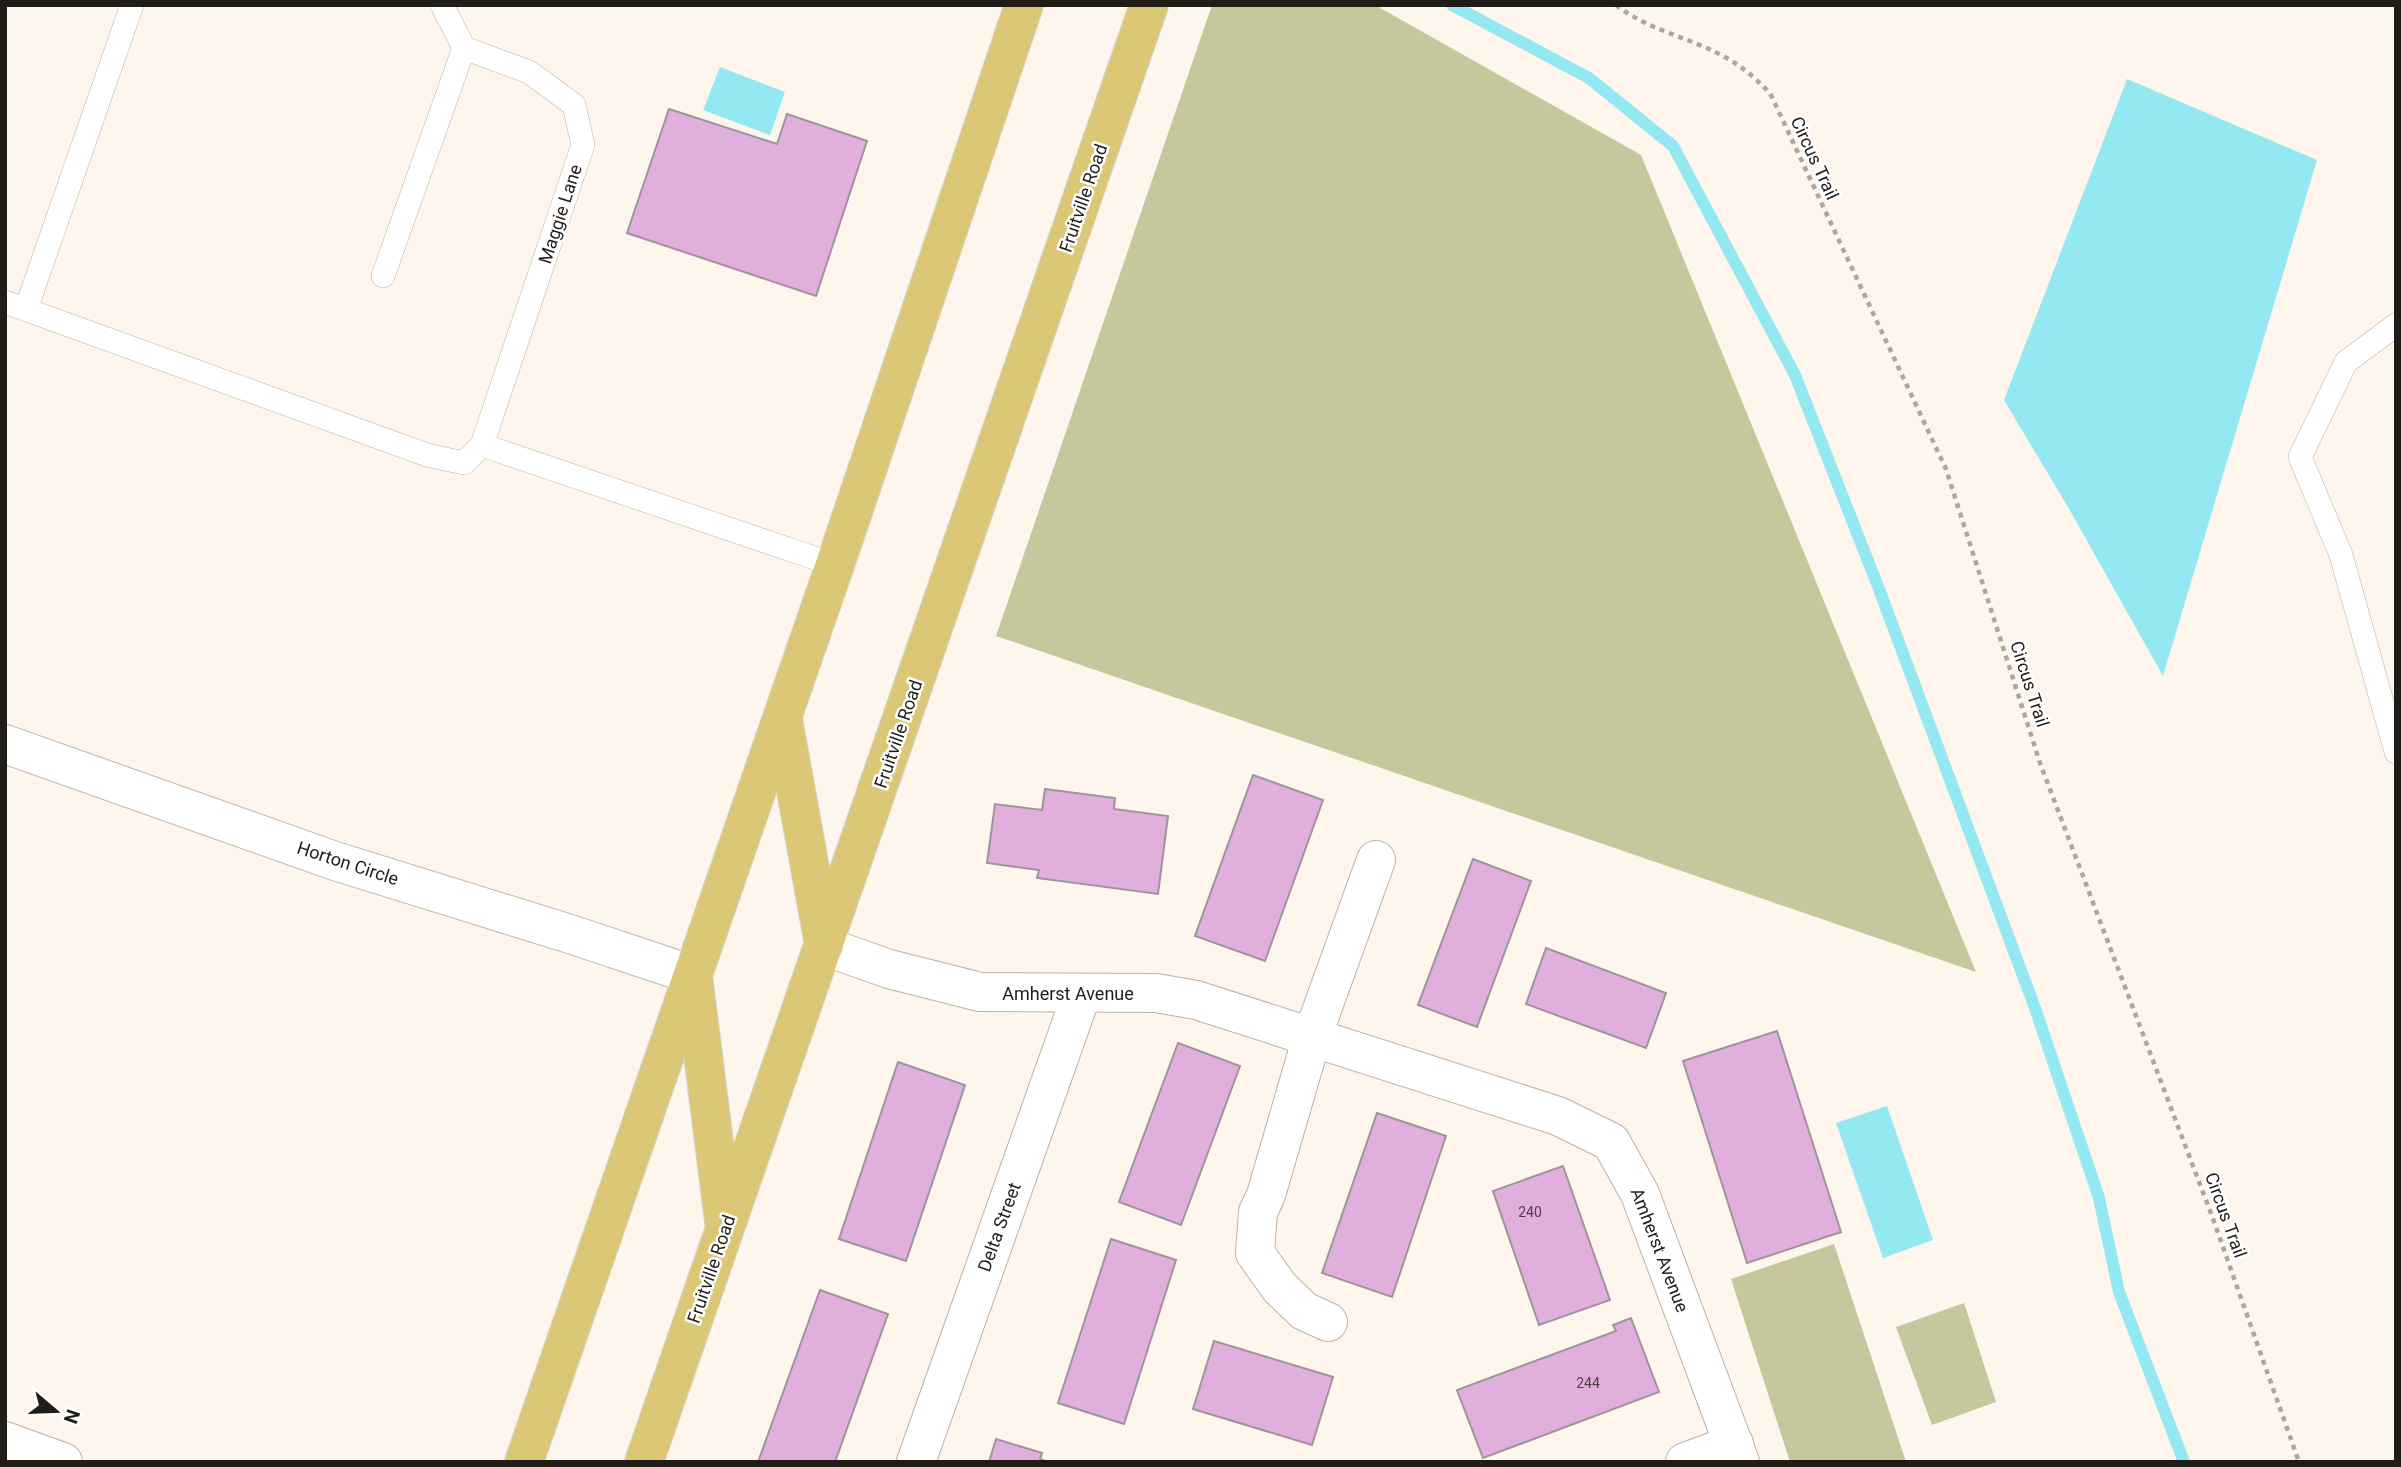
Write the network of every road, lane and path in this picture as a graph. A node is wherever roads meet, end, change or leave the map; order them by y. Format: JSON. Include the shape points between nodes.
{"nodes":[{"id":1,"x":132,"y":5,"type":"edge"},
{"id":2,"x":442,"y":5,"type":"edge"},
{"id":3,"x":1024,"y":5,"type":"edge"},
{"id":4,"x":1149,"y":5,"type":"edge"},
{"id":5,"x":1616,"y":5,"type":"edge"},
{"id":6,"x":464,"y":48,"type":"junction"},
{"id":7,"x":383,"y":275,"type":"dead end"},
{"id":8,"x":16,"y":306,"type":"edge"},
{"id":9,"x":2396,"y":325,"type":"edge"},
{"id":10,"x":482,"y":445,"type":"junction"},
{"id":11,"x":835,"y":565,"type":"junction"},
{"id":12,"x":782,"y":717,"type":"junction"},
{"id":13,"x":5,"y":744,"type":"edge"},
{"id":14,"x":2396,"y":752,"type":"edge"},
{"id":15,"x":1376,"y":860,"type":"dead end"},
{"id":16,"x":824,"y":946,"type":"junction"},
{"id":17,"x":693,"y":975,"type":"junction"},
{"id":18,"x":1082,"y":993,"type":"junction"},
{"id":19,"x":1312,"y":1037,"type":"junction"},
{"id":20,"x":725,"y":1231,"type":"junction"},
{"id":21,"x":1328,"y":1322,"type":"dead end"},
{"id":22,"x":5,"y":1441,"type":"edge"},
{"id":23,"x":1737,"y":1453,"type":"edge"},
{"id":24,"x":63,"y":1462,"type":"edge"},
{"id":25,"x":524,"y":1462,"type":"edge"},
{"id":26,"x":644,"y":1462,"type":"edge"},
{"id":27,"x":916,"y":1462,"type":"edge"},
{"id":28,"x":1685,"y":1462,"type":"edge"},
{"id":29,"x":2300,"y":1462,"type":"edge"}],
"edges":[{"from":1,"to":8,"type":"lane"},
{"from":2,"to":6,"type":"lane"},
{"from":3,"to":11,"type":"main road"},
{"from":4,"to":16,"type":"main road","name":"Fruitville Road"},
{"from":5,"to":29,"type":"path","name":"Circus Trail","via":[[1658,29],[1722,55],[1750,73],[1769,93],[1935,444],[2040,763]]},
{"from":6,"to":7,"type":"lane"},
{"from":6,"to":10,"type":"lane","name":"Maggie Lane","via":[[529,72],[573,105],[583,145]]},
{"from":8,"to":10,"type":"lane","via":[[427,456],[464,463]]},
{"from":9,"to":14,"type":"lane","via":[[2346,362],[2300,457],[2341,555]]},
{"from":10,"to":11,"type":"lane"},
{"from":11,"to":12,"type":"main road"},
{"from":12,"to":16,"type":"main road"},
{"from":12,"to":17,"type":"main road"},
{"from":13,"to":17,"type":"street","name":"Horton Circle","via":[[335,861]]},
{"from":15,"to":19,"type":"street"},
{"from":16,"to":18,"type":"street","name":"Amherst Avenue","via":[[980,992]]},
{"from":16,"to":20,"type":"main road","name":"Fruitville Road"},
{"from":17,"to":20,"type":"main road"},
{"from":17,"to":25,"type":"main road"},
{"from":18,"to":19,"type":"street","name":"Amherst Avenue","via":[[1156,993],[1196,1000]]},
{"from":18,"to":27,"type":"street","name":"Delta Street"},
{"from":19,"to":21,"type":"street","via":[[1258,1212],[1255,1253],[1304,1311]]},
{"from":19,"to":23,"type":"street","name":"Amherst Avenue","via":[[1558,1116],[1611,1142],[1640,1194]]},
{"from":20,"to":26,"type":"main road","name":"Fruitville Road"},
{"from":22,"to":24,"type":"street"},
{"from":23,"to":28,"type":"street"}]}
